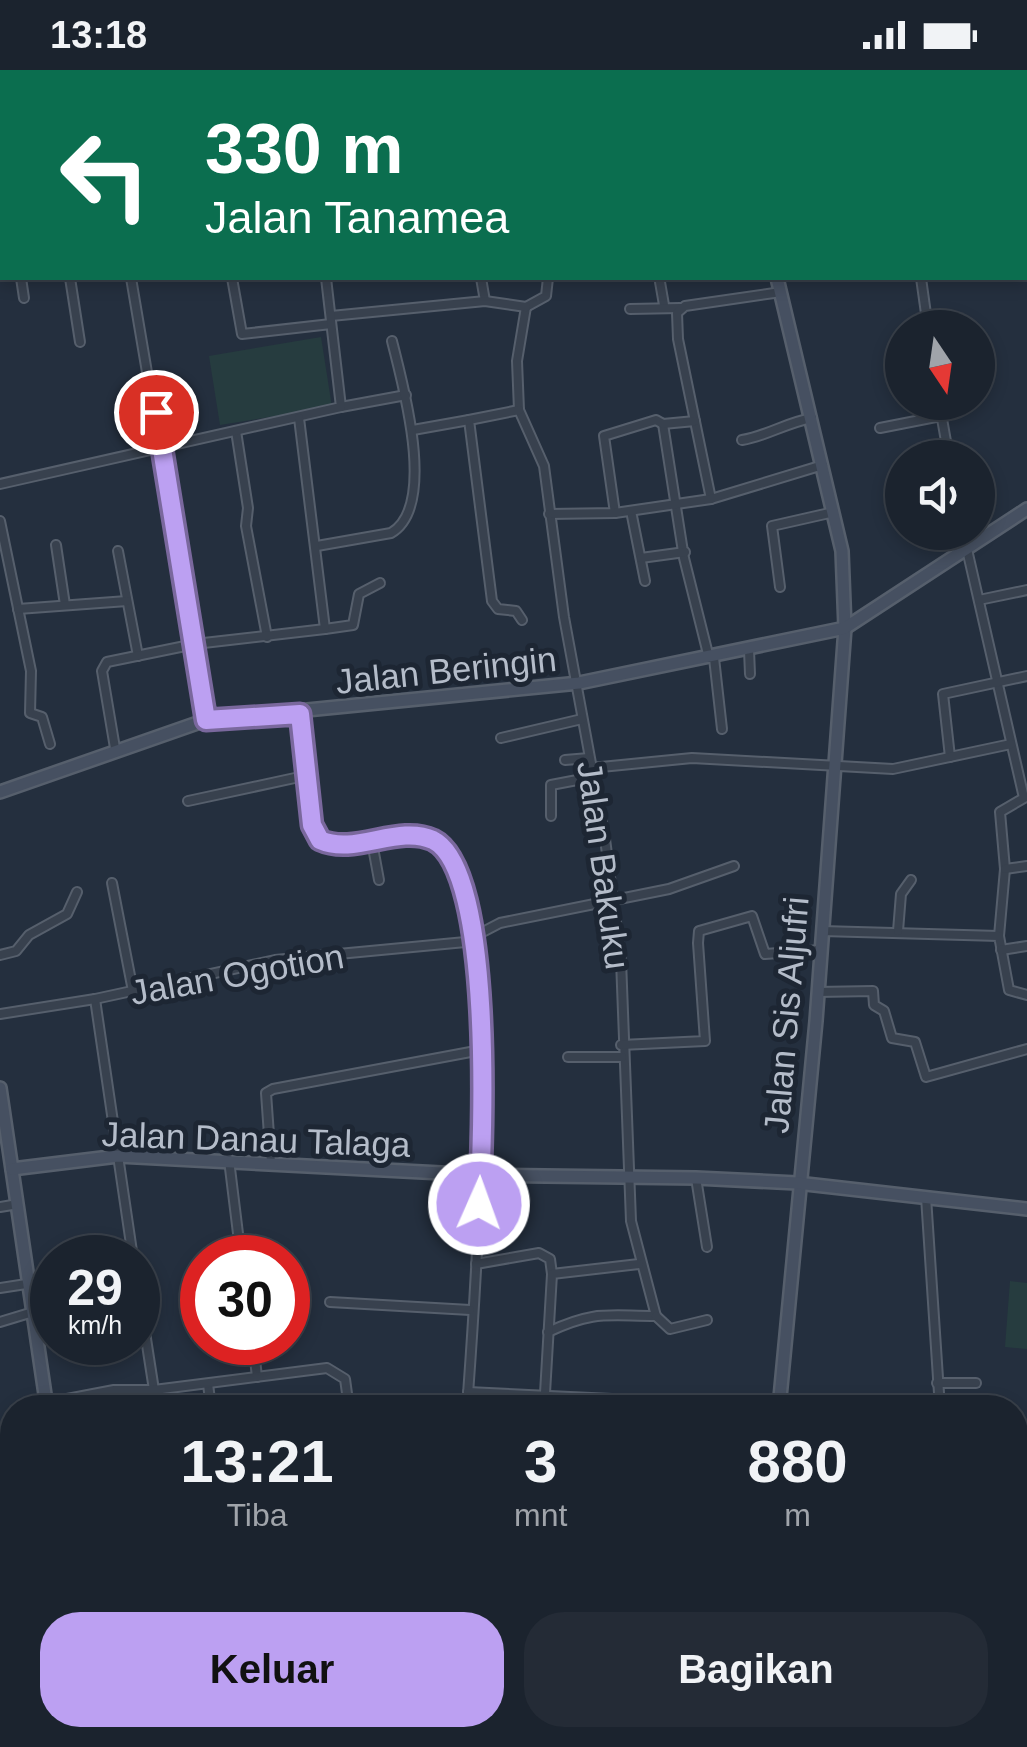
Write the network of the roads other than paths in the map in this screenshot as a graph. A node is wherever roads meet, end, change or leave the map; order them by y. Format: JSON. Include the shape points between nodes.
{"nodes":[{"id":1,"x":21,"y":280,"type":"edge"},
{"id":2,"x":70,"y":280,"type":"edge"},
{"id":3,"x":132,"y":280,"type":"edge"},
{"id":4,"x":232,"y":280,"type":"edge"},
{"id":5,"x":326,"y":280,"type":"edge"},
{"id":6,"x":481,"y":280,"type":"edge"},
{"id":7,"x":548,"y":280,"type":"edge"},
{"id":8,"x":779,"y":280,"type":"edge"},
{"id":9,"x":921,"y":280,"type":"edge"},
{"id":10,"x":660,"y":282,"type":"dead end"},
{"id":11,"x":782,"y":292,"type":"junction"},
{"id":12,"x":24,"y":298,"type":"dead end"},
{"id":13,"x":484,"y":300,"type":"junction"},
{"id":14,"x":664,"y":306,"type":"junction"},
{"id":15,"x":526,"y":307,"type":"junction"},
{"id":16,"x":680,"y":308,"type":"junction"},
{"id":17,"x":630,"y":309,"type":"dead end"},
{"id":18,"x":925,"y":310,"type":"edge"},
{"id":19,"x":331,"y":320,"type":"junction"},
{"id":20,"x":392,"y":341,"type":"dead end"},
{"id":21,"x":80,"y":342,"type":"dead end"},
{"id":22,"x":406,"y":395,"type":"junction"},
{"id":23,"x":340,"y":407,"type":"junction"},
{"id":24,"x":518,"y":410,"type":"junction"},
{"id":25,"x":299,"y":418,"type":"junction"},
{"id":26,"x":812,"y":418,"type":"junction"},
{"id":27,"x":470,"y":420,"type":"junction"},
{"id":28,"x":921,"y":420,"type":"edge"},
{"id":29,"x":695,"y":421,"type":"junction"},
{"id":30,"x":663,"y":424,"type":"junction"},
{"id":31,"x":880,"y":428,"type":"dead end"},
{"id":32,"x":413,"y":430,"type":"junction"},
{"id":33,"x":236,"y":432,"type":"junction"},
{"id":34,"x":742,"y":440,"type":"dead end"},
{"id":35,"x":163,"y":447,"type":"junction"},
{"id":36,"x":823,"y":465,"type":"junction"},
{"id":37,"x":0,"y":484,"type":"edge"},
{"id":38,"x":711,"y":499,"type":"junction"},
{"id":39,"x":678,"y":503,"type":"junction"},
{"id":40,"x":1027,"y":509,"type":"edge"},
{"id":41,"x":630,"y":511,"type":"junction"},
{"id":42,"x":834,"y":512,"type":"junction"},
{"id":43,"x":614,"y":513,"type":"junction"},
{"id":44,"x":549,"y":514,"type":"junction"},
{"id":45,"x":0,"y":521,"type":"edge"},
{"id":46,"x":995,"y":528,"type":"edge"},
{"id":47,"x":56,"y":546,"type":"dead end"},
{"id":48,"x":317,"y":546,"type":"junction"},
{"id":49,"x":960,"y":550,"type":"edge"},
{"id":50,"x":967,"y":550,"type":"edge"},
{"id":51,"x":118,"y":551,"type":"dead end"},
{"id":52,"x":684,"y":552,"type":"junction"},
{"id":53,"x":641,"y":558,"type":"junction"},
{"id":54,"x":645,"y":581,"type":"dead end"},
{"id":55,"x":380,"y":583,"type":"dead end"},
{"id":56,"x":780,"y":587,"type":"dead end"},
{"id":57,"x":1027,"y":590,"type":"edge"},
{"id":58,"x":979,"y":600,"type":"junction"},
{"id":59,"x":127,"y":601,"type":"junction"},
{"id":60,"x":64,"y":605,"type":"junction"},
{"id":61,"x":18,"y":609,"type":"junction"},
{"id":62,"x":522,"y":620,"type":"dead end"},
{"id":63,"x":846,"y":628,"type":"junction"},
{"id":64,"x":325,"y":629,"type":"junction"},
{"id":65,"x":266,"y":637,"type":"junction"},
{"id":66,"x":195,"y":644,"type":"junction"},
{"id":67,"x":749,"y":650,"type":"junction"},
{"id":68,"x":138,"y":656,"type":"junction"},
{"id":69,"x":712,"y":658,"type":"junction"},
{"id":70,"x":750,"y":674,"type":"dead end"},
{"id":71,"x":1027,"y":676,"type":"edge"},
{"id":72,"x":579,"y":682,"type":"junction"},
{"id":73,"x":998,"y":682,"type":"junction"},
{"id":74,"x":300,"y":714,"type":"junction"},
{"id":75,"x":582,"y":719,"type":"junction"},
{"id":76,"x":206,"y":720,"type":"junction"},
{"id":77,"x":722,"y":728,"type":"dead end"},
{"id":78,"x":501,"y":738,"type":"dead end"},
{"id":79,"x":50,"y":744,"type":"dead end"},
{"id":80,"x":1011,"y":744,"type":"junction"},
{"id":81,"x":115,"y":748,"type":"junction"},
{"id":82,"x":950,"y":757,"type":"junction"},
{"id":83,"x":565,"y":760,"type":"dead end"},
{"id":84,"x":834,"y":766,"type":"junction"},
{"id":85,"x":591,"y":768,"type":"junction"},
{"id":86,"x":304,"y":776,"type":"junction"},
{"id":87,"x":0,"y":792,"type":"edge"},
{"id":88,"x":188,"y":800,"type":"dead end"},
{"id":89,"x":551,"y":816,"type":"dead end"},
{"id":90,"x":372,"y":842,"type":"junction"},
{"id":91,"x":734,"y":866,"type":"dead end"},
{"id":92,"x":1027,"y":866,"type":"edge"},
{"id":93,"x":1005,"y":869,"type":"junction"},
{"id":94,"x":380,"y":880,"type":"dead end"},
{"id":95,"x":910,"y":880,"type":"dead end"},
{"id":96,"x":112,"y":883,"type":"dead end"},
{"id":97,"x":77,"y":892,"type":"dead end"},
{"id":98,"x":614,"y":900,"type":"junction"},
{"id":99,"x":822,"y":931,"type":"junction"},
{"id":100,"x":898,"y":931,"type":"junction"},
{"id":101,"x":1000,"y":936,"type":"junction"},
{"id":102,"x":475,"y":939,"type":"junction"},
{"id":103,"x":1027,"y":946,"type":"edge"},
{"id":104,"x":820,"y":950,"type":"junction"},
{"id":105,"x":1001,"y":950,"type":"junction"},
{"id":106,"x":0,"y":955,"type":"edge"},
{"id":107,"x":133,"y":991,"type":"junction"},
{"id":108,"x":817,"y":992,"type":"junction"},
{"id":109,"x":1027,"y":995,"type":"edge"},
{"id":110,"x":95,"y":999,"type":"junction"},
{"id":111,"x":0,"y":1014,"type":"edge"},
{"id":112,"x":622,"y":1045,"type":"junction"},
{"id":113,"x":1027,"y":1049,"type":"edge"},
{"id":114,"x":481,"y":1050,"type":"junction"},
{"id":115,"x":622,"y":1057,"type":"junction"},
{"id":116,"x":568,"y":1058,"type":"dead end"},
{"id":117,"x":0,"y":1088,"type":"edge"},
{"id":118,"x":118,"y":1156,"type":"junction"},
{"id":119,"x":230,"y":1160,"type":"junction"},
{"id":120,"x":270,"y":1164,"type":"junction"},
{"id":121,"x":12,"y":1169,"type":"junction"},
{"id":122,"x":480,"y":1175,"type":"junction"},
{"id":123,"x":628,"y":1176,"type":"junction"},
{"id":124,"x":696,"y":1178,"type":"junction"},
{"id":125,"x":797,"y":1183,"type":"junction"},
{"id":126,"x":926,"y":1197,"type":"junction"},
{"id":127,"x":18,"y":1204,"type":"junction"},
{"id":128,"x":0,"y":1208,"type":"edge"},
{"id":129,"x":1027,"y":1210,"type":"edge"},
{"id":130,"x":237,"y":1224,"type":"junction"},
{"id":131,"x":224,"y":1226,"type":"dead end"},
{"id":132,"x":130,"y":1235,"type":"edge"},
{"id":133,"x":238,"y":1235,"type":"edge"},
{"id":134,"x":707,"y":1247,"type":"dead end"},
{"id":135,"x":476,"y":1264,"type":"junction"},
{"id":136,"x":639,"y":1264,"type":"junction"},
{"id":137,"x":552,"y":1274,"type":"junction"},
{"id":138,"x":29,"y":1284,"type":"junction"},
{"id":139,"x":0,"y":1288,"type":"edge"},
{"id":140,"x":30,"y":1293,"type":"edge"},
{"id":141,"x":330,"y":1302,"type":"dead end"},
{"id":142,"x":470,"y":1310,"type":"junction"},
{"id":143,"x":30,"y":1313,"type":"edge"},
{"id":144,"x":656,"y":1316,"type":"junction"},
{"id":145,"x":708,"y":1320,"type":"dead end"},
{"id":146,"x":0,"y":1322,"type":"edge"},
{"id":147,"x":548,"y":1332,"type":"junction"},
{"id":148,"x":41,"y":1365,"type":"edge"},
{"id":149,"x":150,"y":1365,"type":"edge"},
{"id":150,"x":256,"y":1365,"type":"edge"},
{"id":151,"x":258,"y":1376,"type":"junction"},
{"id":152,"x":976,"y":1382,"type":"dead end"},
{"id":153,"x":937,"y":1383,"type":"junction"},
{"id":154,"x":208,"y":1384,"type":"junction"},
{"id":155,"x":154,"y":1390,"type":"junction"},
{"id":156,"x":468,"y":1392,"type":"junction"},
{"id":157,"x":545,"y":1392,"type":"junction"},
{"id":158,"x":45,"y":1395,"type":"edge"},
{"id":159,"x":92,"y":1395,"type":"edge"},
{"id":160,"x":209,"y":1395,"type":"edge"},
{"id":161,"x":347,"y":1395,"type":"edge"},
{"id":162,"x":468,"y":1395,"type":"edge"},
{"id":163,"x":564,"y":1395,"type":"edge"},
{"id":164,"x":779,"y":1395,"type":"edge"},
{"id":165,"x":938,"y":1395,"type":"edge"}],
"edges":[{"from":1,"to":12,"type":"street"},
{"from":2,"to":21,"type":"street"},
{"from":3,"to":35,"type":"street"},
{"from":4,"to":19,"type":"street","via":[[242,334]]},
{"from":5,"to":19,"type":"street"},
{"from":6,"to":13,"type":"street"},
{"from":7,"to":15,"type":"street","via":[[546,296]]},
{"from":8,"to":11,"type":"street","name":"Jalan Sis Aljufri"},
{"from":9,"to":18,"type":"street"},
{"from":10,"to":14,"type":"street"},
{"from":11,"to":16,"type":"street"},
{"from":11,"to":26,"type":"street","name":"Jalan Sis Aljufri"},
{"from":13,"to":15,"type":"street"},
{"from":13,"to":19,"type":"street"},
{"from":14,"to":16,"type":"street"},
{"from":14,"to":17,"type":"street"},
{"from":15,"to":24,"type":"street","name":"Jalan Bakuku"},
{"from":16,"to":29,"type":"street","via":[[678,339]]},
{"from":19,"to":23,"type":"street"},
{"from":20,"to":22,"type":"street"},
{"from":22,"to":23,"type":"street"},
{"from":22,"to":32,"type":"street"},
{"from":23,"to":25,"type":"street"},
{"from":24,"to":27,"type":"street"},
{"from":24,"to":44,"type":"street","name":"Jalan Bakuku","via":[[544,466]]},
{"from":25,"to":33,"type":"street"},
{"from":25,"to":48,"type":"street"},
{"from":26,"to":34,"type":"street"},
{"from":26,"to":36,"type":"street","name":"Jalan Sis Aljufri"},
{"from":27,"to":32,"type":"street"},
{"from":27,"to":62,"type":"street","via":[[492,601]]},
{"from":28,"to":31,"type":"street"},
{"from":29,"to":30,"type":"street"},
{"from":29,"to":38,"type":"street"},
{"from":30,"to":39,"type":"street"},
{"from":30,"to":43,"type":"street","via":[[656,420],[602,438]]},
{"from":32,"to":48,"type":"street","via":[[411,497],[400,526]]},
{"from":33,"to":35,"type":"street"},
{"from":33,"to":65,"type":"street"},
{"from":35,"to":37,"type":"street"},
{"from":35,"to":66,"type":"street"},
{"from":36,"to":38,"type":"street"},
{"from":36,"to":42,"type":"street","name":"Jalan Sis Aljufri"},
{"from":38,"to":39,"type":"street"},
{"from":39,"to":41,"type":"street"},
{"from":39,"to":52,"type":"street"},
{"from":40,"to":46,"type":"street"},
{"from":41,"to":43,"type":"street"},
{"from":41,"to":53,"type":"street"},
{"from":42,"to":56,"type":"street","via":[[772,526]]},
{"from":42,"to":63,"type":"street","name":"Jalan Sis Aljufri"},
{"from":43,"to":44,"type":"street"},
{"from":44,"to":72,"type":"street","name":"Jalan Bakuku"},
{"from":45,"to":61,"type":"street"},
{"from":47,"to":60,"type":"street"},
{"from":48,"to":64,"type":"street"},
{"from":49,"to":63,"type":"street"},
{"from":50,"to":58,"type":"street"},
{"from":51,"to":59,"type":"street"},
{"from":52,"to":53,"type":"street"},
{"from":52,"to":69,"type":"street"},
{"from":53,"to":54,"type":"street"},
{"from":55,"to":64,"type":"street","via":[[359,594],[353,625]]},
{"from":57,"to":58,"type":"street"},
{"from":58,"to":73,"type":"street"},
{"from":59,"to":60,"type":"street"},
{"from":59,"to":68,"type":"street"},
{"from":60,"to":61,"type":"street"},
{"from":61,"to":79,"type":"street","via":[[30,714],[42,717]]},
{"from":63,"to":67,"type":"street","name":"Jalan Beringin"},
{"from":63,"to":84,"type":"street","name":"Jalan Sis Aljufri"},
{"from":64,"to":65,"type":"street"},
{"from":65,"to":66,"type":"street"},
{"from":66,"to":68,"type":"street"},
{"from":66,"to":76,"type":"street"},
{"from":67,"to":69,"type":"street","name":"Jalan Beringin"},
{"from":67,"to":70,"type":"street"},
{"from":68,"to":81,"type":"street","via":[[102,667]]},
{"from":69,"to":72,"type":"street","name":"Jalan Beringin"},
{"from":69,"to":77,"type":"street"},
{"from":71,"to":73,"type":"street"},
{"from":72,"to":74,"type":"street","name":"Jalan Beringin"},
{"from":72,"to":75,"type":"street","name":"Jalan Bakuku"},
{"from":73,"to":80,"type":"street"},
{"from":73,"to":82,"type":"street","via":[[941,696]]},
{"from":74,"to":76,"type":"street","name":"Jalan Beringin"},
{"from":74,"to":86,"type":"street"},
{"from":75,"to":78,"type":"street"},
{"from":75,"to":85,"type":"street","name":"Jalan Bakuku"},
{"from":76,"to":81,"type":"street","name":"Jalan Beringin"},
{"from":80,"to":82,"type":"street"},
{"from":80,"to":93,"type":"street","via":[[1024,798],[1000,812]]},
{"from":81,"to":87,"type":"street","name":"Jalan Beringin"},
{"from":82,"to":84,"type":"street","via":[[884,770]]},
{"from":83,"to":85,"type":"street"},
{"from":84,"to":85,"type":"street","via":[[692,758]]},
{"from":84,"to":99,"type":"street","name":"Jalan Sis Aljufri"},
{"from":85,"to":89,"type":"street","via":[[551,784]]},
{"from":85,"to":98,"type":"street","name":"Jalan Bakuku"},
{"from":86,"to":88,"type":"street"},
{"from":86,"to":90,"type":"street","via":[[320,840]]},
{"from":90,"to":94,"type":"street"},
{"from":90,"to":102,"type":"street","via":[[421,836],[446,848]]},
{"from":91,"to":98,"type":"street","name":"Jalan Ogotion"},
{"from":92,"to":93,"type":"street"},
{"from":93,"to":101,"type":"street"},
{"from":95,"to":100,"type":"street","via":[[901,894]]},
{"from":96,"to":107,"type":"street"},
{"from":97,"to":106,"type":"street","via":[[66,914]]},
{"from":98,"to":102,"type":"street","name":"Jalan Ogotion","via":[[500,923]]},
{"from":98,"to":112,"type":"street","name":"Jalan Bakuku"},
{"from":99,"to":100,"type":"street"},
{"from":99,"to":104,"type":"street","name":"Jalan Sis Aljufri"},
{"from":100,"to":101,"type":"street"},
{"from":101,"to":105,"type":"street"},
{"from":102,"to":107,"type":"street","name":"Jalan Ogotion","via":[[276,960]]},
{"from":102,"to":114,"type":"street"},
{"from":103,"to":105,"type":"street"},
{"from":104,"to":108,"type":"street","name":"Jalan Sis Aljufri"},
{"from":104,"to":112,"type":"street","via":[[766,954],[752,916],[703,928],[698,969],[706,1039]]},
{"from":105,"to":109,"type":"street","via":[[1008,990]]},
{"from":107,"to":110,"type":"street","name":"Jalan Ogotion"},
{"from":108,"to":113,"type":"street","via":[[873,991],[892,1038],[915,1042],[926,1078]]},
{"from":108,"to":125,"type":"street","name":"Jalan Sis Aljufri"},
{"from":110,"to":111,"type":"street","name":"Jalan Ogotion"},
{"from":110,"to":118,"type":"street"},
{"from":112,"to":115,"type":"street","name":"Jalan Bakuku"},
{"from":114,"to":120,"type":"street","via":[[272,1089],[266,1093]]},
{"from":114,"to":122,"type":"street"},
{"from":115,"to":116,"type":"street"},
{"from":115,"to":123,"type":"street","name":"Jalan Bakuku"},
{"from":117,"to":121,"type":"street"},
{"from":118,"to":119,"type":"street","name":"Jalan Danau Talaga"},
{"from":118,"to":121,"type":"street","name":"Jalan Danau Talaga"},
{"from":118,"to":132,"type":"street"},
{"from":119,"to":120,"type":"street","name":"Jalan Danau Talaga"},
{"from":119,"to":130,"type":"street"},
{"from":120,"to":122,"type":"street","name":"Jalan Danau Talaga"},
{"from":121,"to":127,"type":"street"},
{"from":122,"to":123,"type":"street","name":"Jalan Danau Talaga"},
{"from":122,"to":135,"type":"street"},
{"from":123,"to":124,"type":"street","name":"Jalan Danau Talaga"},
{"from":123,"to":136,"type":"street","name":"Jalan Bakuku"},
{"from":124,"to":125,"type":"street","name":"Jalan Danau Talaga"},
{"from":124,"to":134,"type":"street"},
{"from":125,"to":126,"type":"street","name":"Jalan Danau Talaga"},
{"from":125,"to":164,"type":"street","name":"Jalan Sis Aljufri"},
{"from":126,"to":129,"type":"street","name":"Jalan Danau Talaga"},
{"from":126,"to":153,"type":"street"},
{"from":127,"to":128,"type":"street"},
{"from":127,"to":138,"type":"street"},
{"from":130,"to":131,"type":"street"},
{"from":130,"to":133,"type":"street"},
{"from":135,"to":137,"type":"street","via":[[538,1253],[550,1259]]},
{"from":135,"to":142,"type":"street"},
{"from":136,"to":137,"type":"street"},
{"from":136,"to":144,"type":"street","name":"Jalan Bakuku"},
{"from":137,"to":147,"type":"street"},
{"from":138,"to":139,"type":"street"},
{"from":138,"to":140,"type":"street"},
{"from":141,"to":142,"type":"street"},
{"from":142,"to":156,"type":"street"},
{"from":143,"to":146,"type":"street"},
{"from":144,"to":145,"type":"street","via":[[670,1329]]},
{"from":144,"to":147,"type":"street","via":[[605,1312]]},
{"from":147,"to":157,"type":"street"},
{"from":148,"to":158,"type":"street"},
{"from":149,"to":155,"type":"street"},
{"from":150,"to":151,"type":"street"},
{"from":151,"to":154,"type":"street"},
{"from":151,"to":161,"type":"street","via":[[327,1368],[345,1378]]},
{"from":152,"to":153,"type":"street"},
{"from":153,"to":165,"type":"street"},
{"from":154,"to":155,"type":"street"},
{"from":154,"to":160,"type":"street"},
{"from":155,"to":159,"type":"street"},
{"from":156,"to":157,"type":"street"},
{"from":156,"to":162,"type":"street"},
{"from":157,"to":163,"type":"street"}]}
